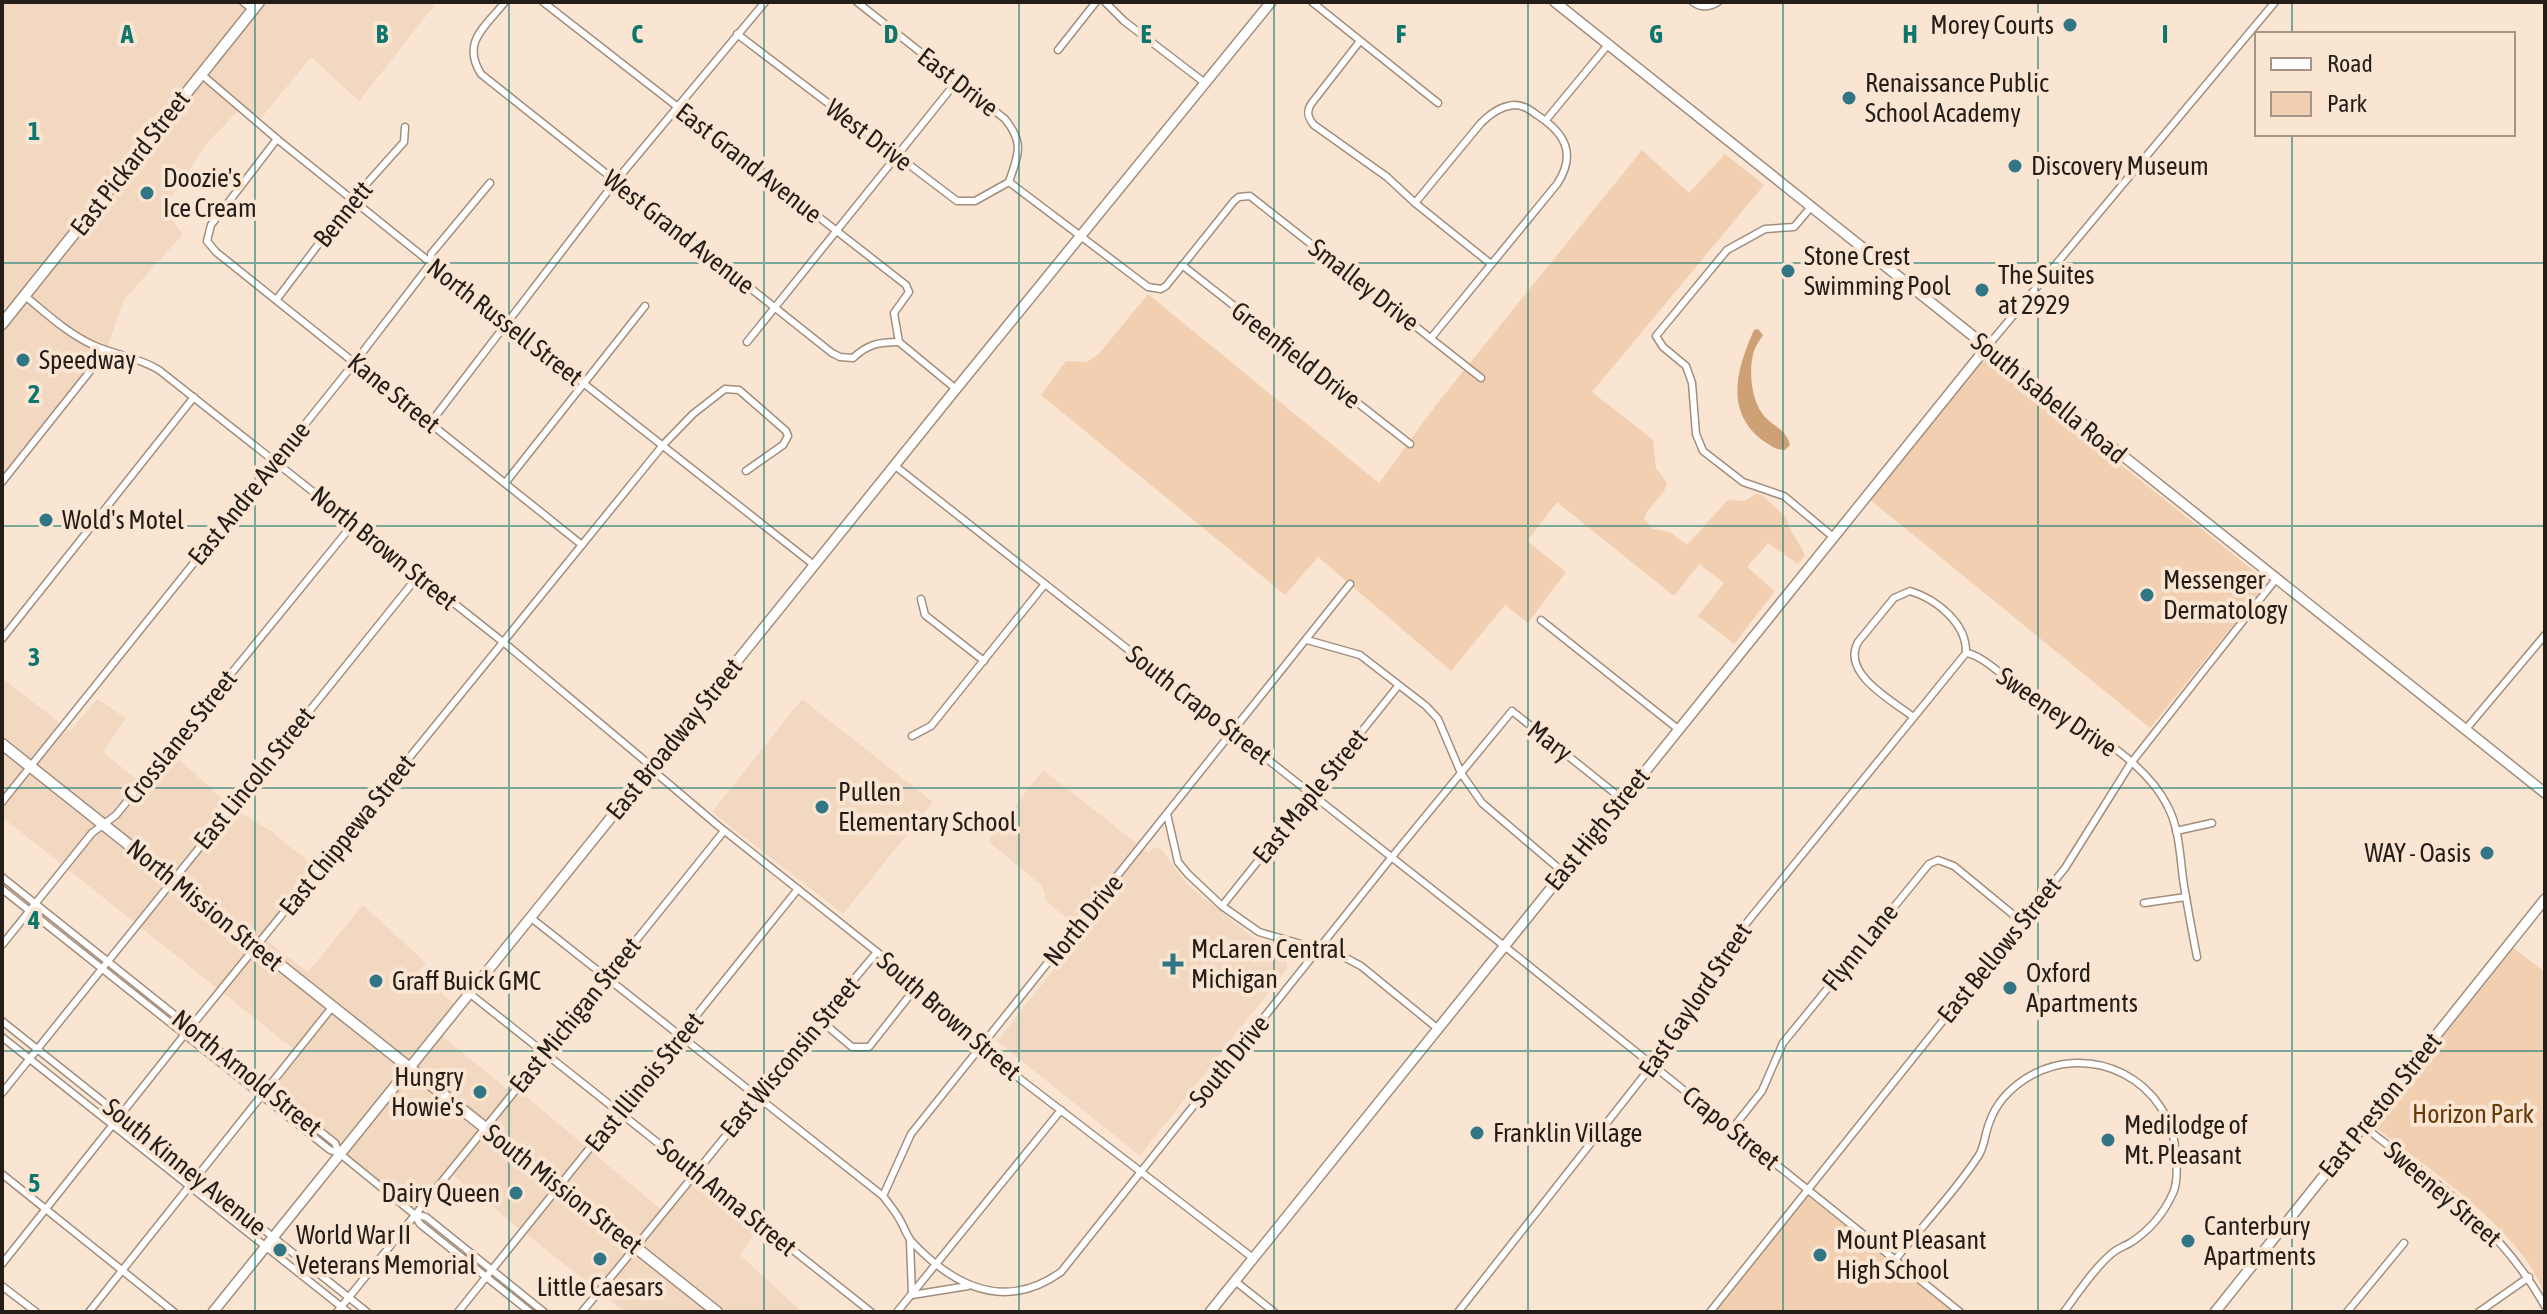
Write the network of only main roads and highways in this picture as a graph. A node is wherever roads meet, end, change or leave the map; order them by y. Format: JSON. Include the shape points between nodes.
{"nodes":[{"id":1,"x":256,"y":6,"type":"edge"},
{"id":2,"x":2,"y":324,"type":"edge"},
{"id":3,"x":2,"y":744,"type":"edge"},
{"id":4,"x":408,"y":1067,"type":"joint"},
{"id":5,"x":717,"y":1312,"type":"edge"}],
"edges":[{"from":1,"to":2,"type":"main road","name":"East Pickard Street"},
{"from":3,"to":4,"type":"main road","name":"North Mission Street"},
{"from":4,"to":5,"type":"main road","name":"South Mission Street"}]}
